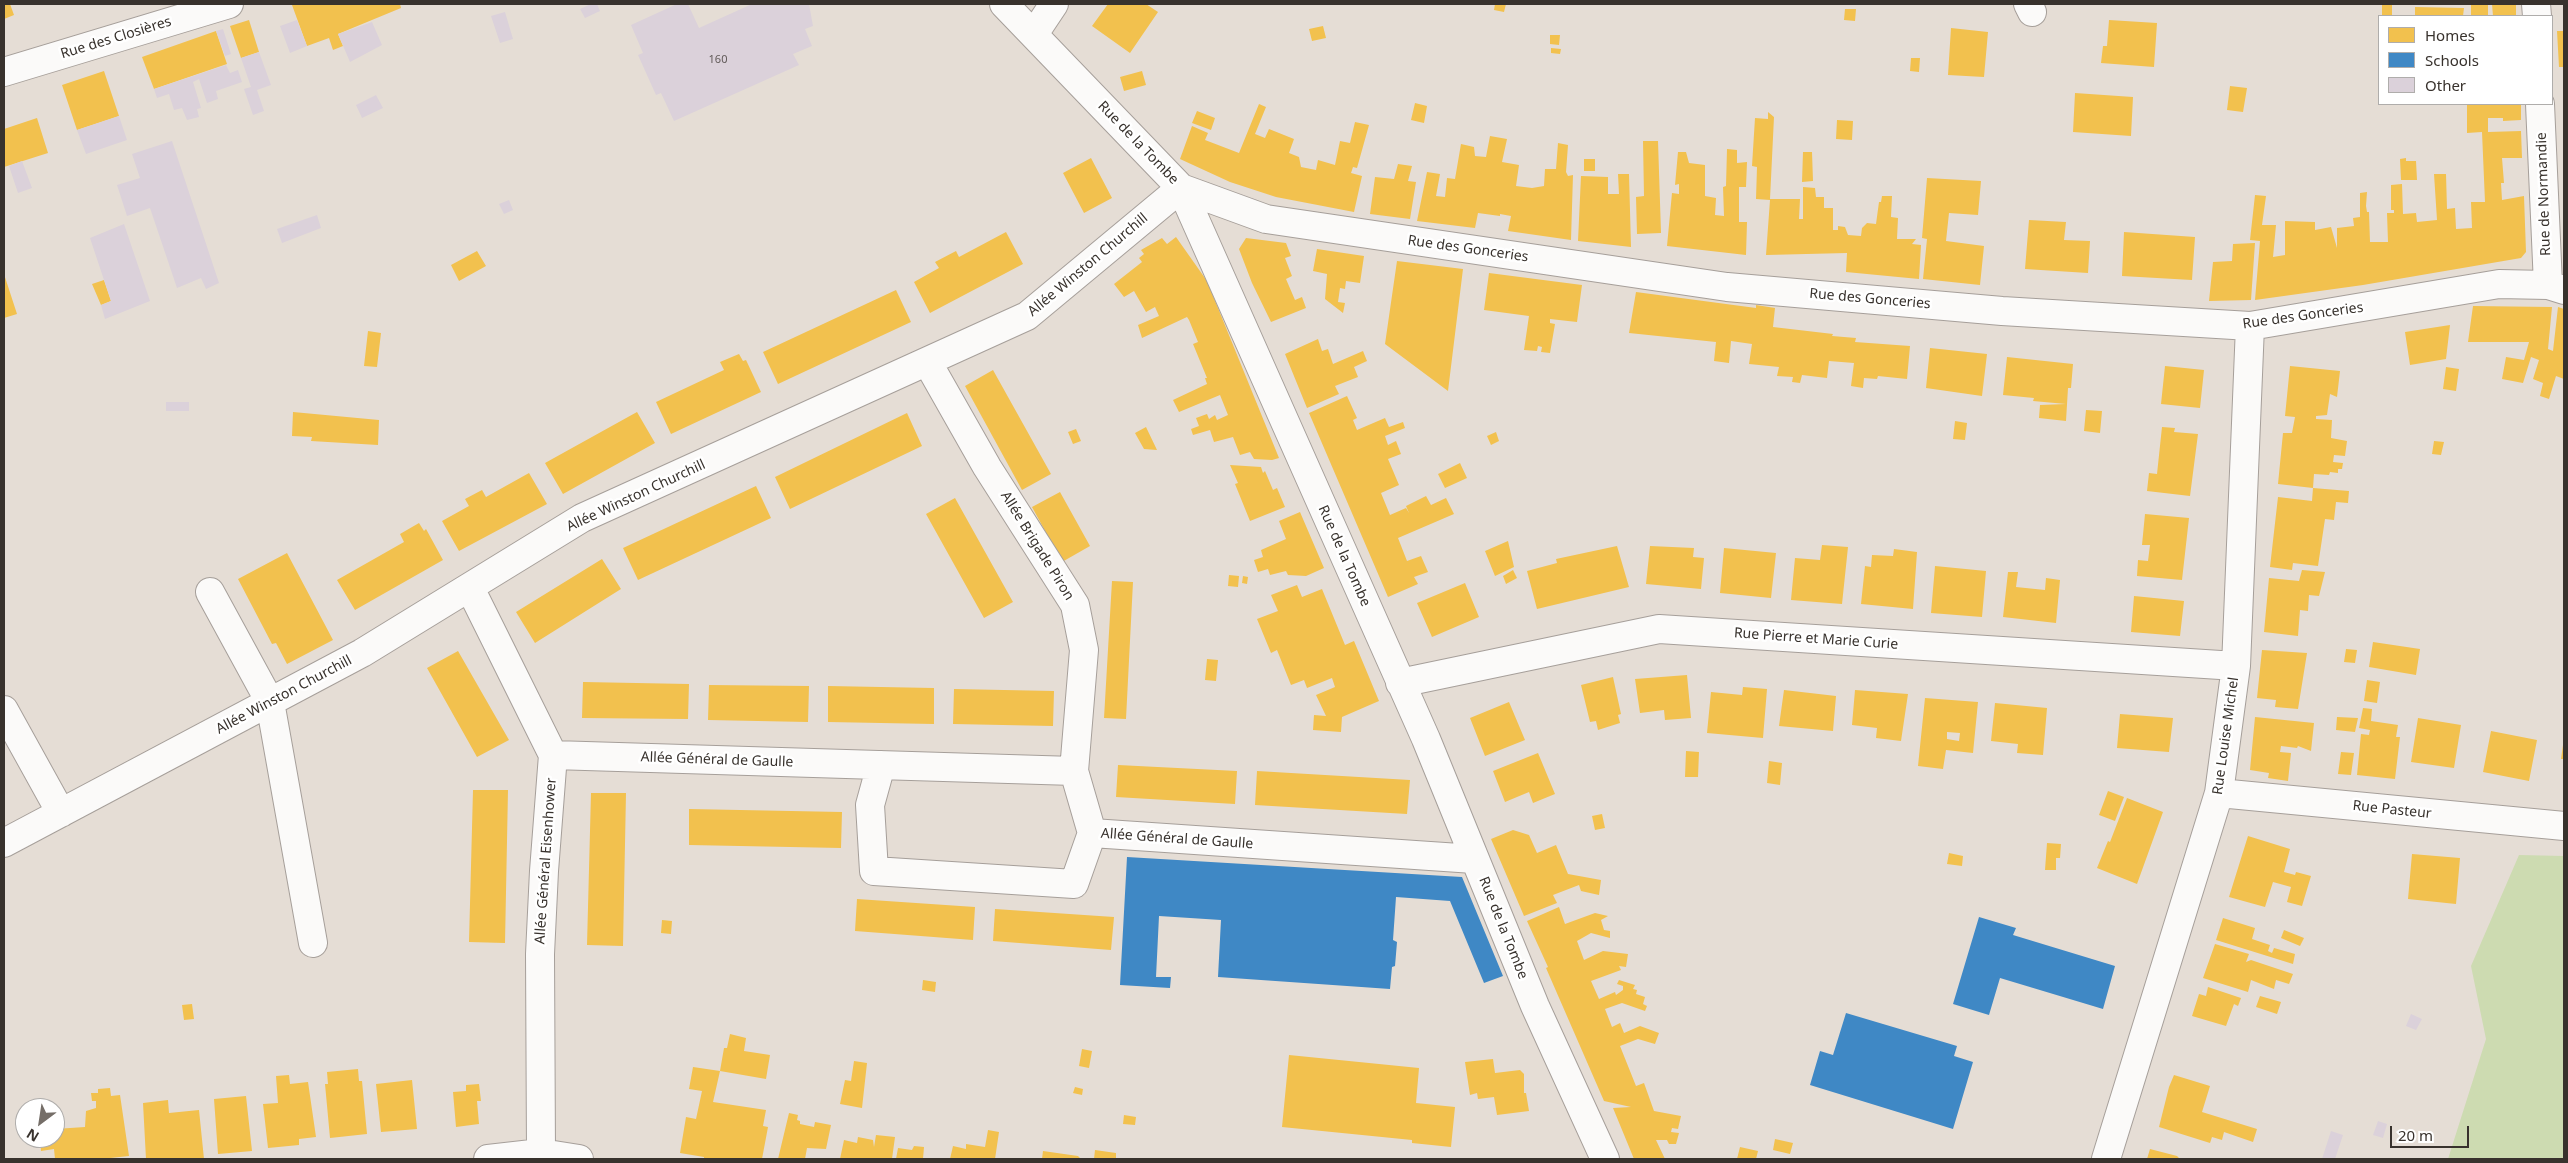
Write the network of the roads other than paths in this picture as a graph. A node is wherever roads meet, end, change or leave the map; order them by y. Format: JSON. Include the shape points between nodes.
{"nodes":[{"id":1,"x":229,"y":4,"type":"edge"},
{"id":2,"x":1004,"y":4,"type":"edge"},
{"id":3,"x":1054,"y":4,"type":"edge"},
{"id":4,"x":1034,"y":34,"type":"junction"},
{"id":5,"x":4,"y":72,"type":"edge"},
{"id":6,"x":2540,"y":105,"type":"edge"},
{"id":7,"x":1181,"y":188,"type":"junction"},
{"id":8,"x":2556,"y":287,"type":"edge"},
{"id":9,"x":2250,"y":326,"type":"junction"},
{"id":10,"x":928,"y":363,"type":"junction"},
{"id":11,"x":470,"y":588,"type":"junction"},
{"id":12,"x":210,"y":592,"type":"dead end"},
{"id":13,"x":2236,"y":666,"type":"junction"},
{"id":14,"x":1400,"y":683,"type":"junction"},
{"id":15,"x":270,"y":702,"type":"junction"},
{"id":16,"x":4,"y":710,"type":"edge"},
{"id":17,"x":553,"y":754,"type":"junction"},
{"id":18,"x":881,"y":764,"type":"junction"},
{"id":19,"x":1074,"y":771,"type":"junction"},
{"id":20,"x":2219,"y":793,"type":"junction"},
{"id":21,"x":61,"y":813,"type":"junction"},
{"id":22,"x":2564,"y":826,"type":"edge"},
{"id":23,"x":1092,"y":833,"type":"junction"},
{"id":24,"x":4,"y":843,"type":"edge"},
{"id":25,"x":1474,"y":859,"type":"junction"},
{"id":26,"x":313,"y":943,"type":"dead end"},
{"id":27,"x":531,"y":1156,"type":"edge"},
{"id":28,"x":488,"y":1159,"type":"edge"},
{"id":29,"x":579,"y":1159,"type":"edge"},
{"id":30,"x":1605,"y":1159,"type":"edge"},
{"id":31,"x":2106,"y":1159,"type":"edge"}],
"edges":[{"from":1,"to":5,"type":"street","name":"Rue des Closières"},
{"from":2,"to":4,"type":"street","name":"Rue de la Tombe"},
{"from":3,"to":4,"type":"street"},
{"from":4,"to":7,"type":"street","name":"Rue de la Tombe"},
{"from":6,"to":8,"type":"street","name":"Rue de Normandie"},
{"from":7,"to":9,"type":"street","name":"Rue des Gonceries","via":[[1266,219],[1727,287]]},
{"from":7,"to":10,"type":"street","name":"Allée Winston Churchill","via":[[1027,316]]},
{"from":7,"to":14,"type":"street","name":"Rue de la Tombe"},
{"from":8,"to":9,"type":"street","name":"Rue des Gonceries","via":[[2499,284]]},
{"from":9,"to":13,"type":"street","name":"Rue Louise Michel"},
{"from":10,"to":11,"type":"street","name":"Allée Winston Churchill","via":[[582,518]]},
{"from":10,"to":19,"type":"street","name":"Allée Brigade Piron","via":[[987,467],[1075,605],[1084,650]]},
{"from":11,"to":15,"type":"street","name":"Allée Winston Churchill","via":[[362,653]]},
{"from":11,"to":17,"type":"street"},
{"from":12,"to":15,"type":"street"},
{"from":13,"to":14,"type":"street","name":"Rue Pierre et Marie Curie","via":[[1659,628]]},
{"from":13,"to":20,"type":"street","name":"Rue Louise Michel"},
{"from":14,"to":25,"type":"street","name":"Rue de la Tombe"},
{"from":15,"to":21,"type":"street","name":"Allée Winston Churchill"},
{"from":15,"to":26,"type":"street"},
{"from":16,"to":21,"type":"street"},
{"from":17,"to":18,"type":"street","name":"Allée Général de Gaulle"},
{"from":17,"to":27,"type":"street","name":"Allée Général Eisenhower","via":[[544,871]]},
{"from":18,"to":19,"type":"street","name":"Allée Général de Gaulle"},
{"from":18,"to":23,"type":"street","name":"Allée Général de Gaulle","via":[[870,804],[874,871],[1074,884]]},
{"from":19,"to":23,"type":"street","name":"Allée Brigade Piron"},
{"from":20,"to":22,"type":"street","name":"Rue Pasteur"},
{"from":20,"to":31,"type":"street","name":"Rue Louise Michel"},
{"from":21,"to":24,"type":"street","name":"Allée Winston Churchill"},
{"from":23,"to":25,"type":"street","name":"Allée Général de Gaulle"},
{"from":25,"to":30,"type":"street","name":"Rue de la Tombe","via":[[1535,1006]]},
{"from":27,"to":28,"type":"street"},
{"from":27,"to":29,"type":"street"}]}
